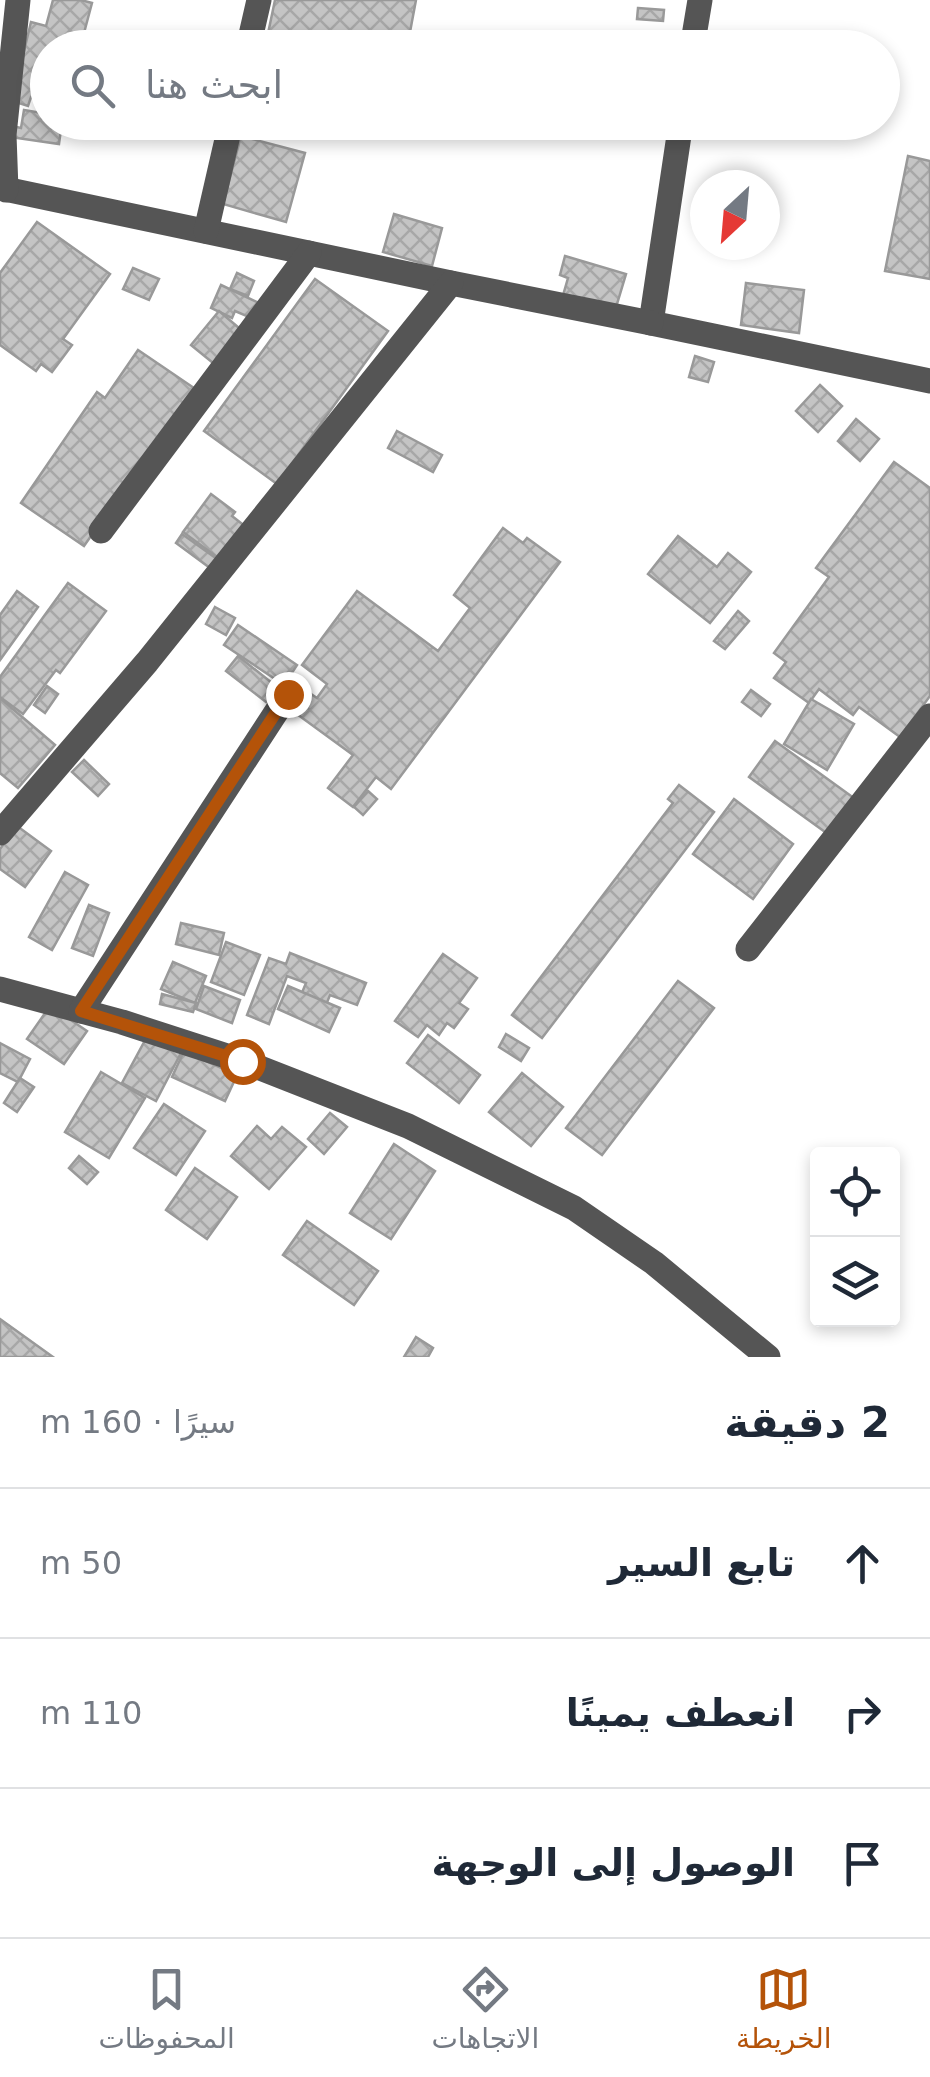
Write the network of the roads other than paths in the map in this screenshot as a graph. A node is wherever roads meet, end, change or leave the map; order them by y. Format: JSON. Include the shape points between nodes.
{"nodes":[{"id":1,"x":18,"y":0,"type":"edge"},
{"id":2,"x":259,"y":0,"type":"edge"},
{"id":3,"x":700,"y":0,"type":"edge"},
{"id":4,"x":252,"y":30,"type":"edge"},
{"id":5,"x":695,"y":30,"type":"edge"},
{"id":6,"x":227,"y":140,"type":"edge"},
{"id":7,"x":678,"y":140,"type":"edge"},
{"id":8,"x":3,"y":189,"type":"edge"},
{"id":9,"x":206,"y":231,"type":"junction"},
{"id":10,"x":309,"y":253,"type":"junction"},
{"id":11,"x":450,"y":283,"type":"junction"},
{"id":12,"x":651,"y":323,"type":"junction"},
{"id":13,"x":930,"y":381,"type":"edge"},
{"id":14,"x":102,"y":531,"type":"dead end"},
{"id":15,"x":288,"y":694,"type":"dead end"},
{"id":16,"x":930,"y":716,"type":"edge"},
{"id":17,"x":0,"y":833,"type":"edge"},
{"id":18,"x":748,"y":948,"type":"dead end"},
{"id":19,"x":0,"y":989,"type":"edge"},
{"id":20,"x":81,"y":1011,"type":"junction"},
{"id":21,"x":768,"y":1357,"type":"edge"}],
"edges":[{"from":1,"to":8,"type":"street"},
{"from":2,"to":4,"type":"street"},
{"from":3,"to":5,"type":"street"},
{"from":6,"to":9,"type":"street"},
{"from":7,"to":12,"type":"street"},
{"from":8,"to":9,"type":"street"},
{"from":9,"to":10,"type":"street"},
{"from":10,"to":11,"type":"street"},
{"from":10,"to":14,"type":"street"},
{"from":11,"to":12,"type":"street"},
{"from":11,"to":17,"type":"street","via":[[147,662]]},
{"from":12,"to":13,"type":"street"},
{"from":15,"to":20,"type":"street"},
{"from":16,"to":18,"type":"street"},
{"from":19,"to":20,"type":"street"},
{"from":20,"to":21,"type":"street","via":[[242,1061],[408,1126],[574,1208],[654,1262]]}]}
